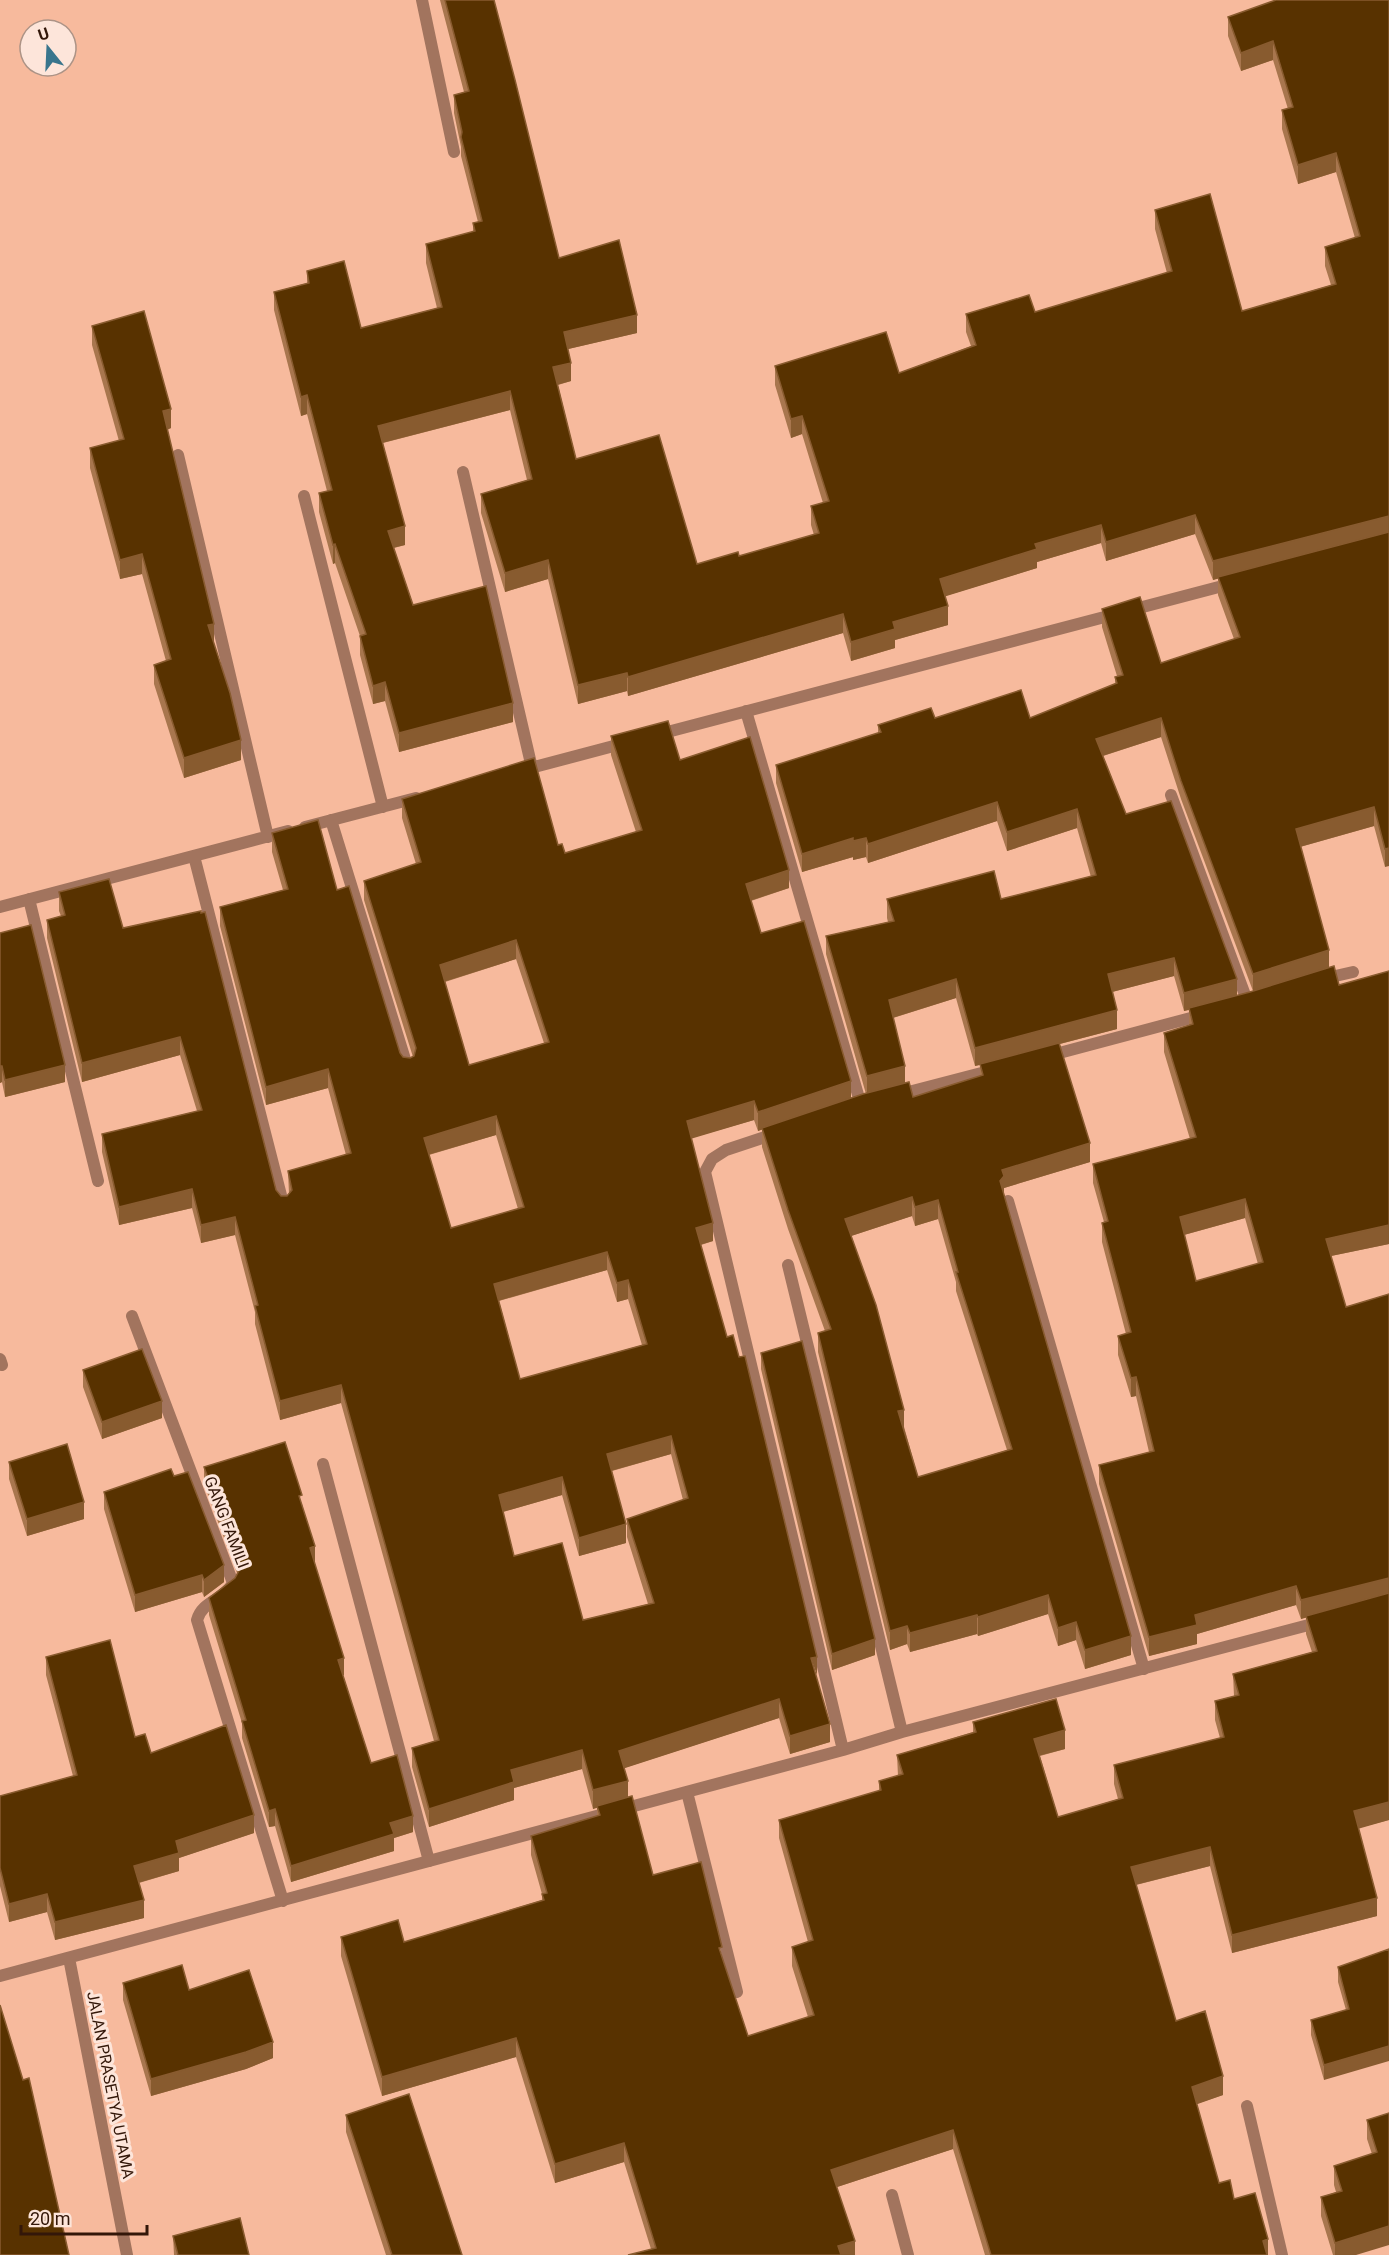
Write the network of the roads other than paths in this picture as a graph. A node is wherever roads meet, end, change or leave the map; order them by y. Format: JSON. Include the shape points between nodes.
{"nodes":[{"id":1,"x":422,"y":0,"type":"edge"},
{"id":2,"x":454,"y":152,"type":"dead end"},
{"id":3,"x":178,"y":455,"type":"dead end"},
{"id":4,"x":463,"y":472,"type":"dead end"},
{"id":5,"x":304,"y":496,"type":"dead end"},
{"id":6,"x":1251,"y":579,"type":"edge"},
{"id":7,"x":746,"y":711,"type":"junction"},
{"id":8,"x":532,"y":768,"type":"junction"},
{"id":9,"x":509,"y":774,"type":"edge"},
{"id":10,"x":429,"y":795,"type":"edge"},
{"id":11,"x":1171,"y":795,"type":"dead end"},
{"id":12,"x":382,"y":807,"type":"junction"},
{"id":13,"x":332,"y":820,"type":"junction"},
{"id":14,"x":268,"y":837,"type":"junction"},
{"id":15,"x":194,"y":856,"type":"junction"},
{"id":16,"x":29,"y":899,"type":"junction"},
{"id":17,"x":0,"y":907,"type":"edge"},
{"id":18,"x":1353,"y":972,"type":"dead end"},
{"id":19,"x":1312,"y":982,"type":"edge"},
{"id":20,"x":1248,"y":1003,"type":"edge"},
{"id":21,"x":1214,"y":1012,"type":"edge"},
{"id":22,"x":1032,"y":1060,"type":"edge"},
{"id":23,"x":1009,"y":1066,"type":"edge"},
{"id":24,"x":408,"y":1069,"type":"edge"},
{"id":25,"x":793,"y":1127,"type":"edge"},
{"id":26,"x":98,"y":1181,"type":"dead end"},
{"id":27,"x":1008,"y":1202,"type":"edge"},
{"id":28,"x":284,"y":1207,"type":"edge"},
{"id":29,"x":788,"y":1266,"type":"dead end"},
{"id":30,"x":132,"y":1316,"type":"dead end"},
{"id":31,"x":323,"y":1464,"type":"dead end"},
{"id":32,"x":1333,"y":1618,"type":"edge"},
{"id":33,"x":1144,"y":1669,"type":"junction"},
{"id":34,"x":902,"y":1732,"type":"junction"},
{"id":35,"x":843,"y":1750,"type":"junction"},
{"id":36,"x":687,"y":1792,"type":"junction"},
{"id":37,"x":429,"y":1861,"type":"junction"},
{"id":38,"x":283,"y":1900,"type":"junction"},
{"id":39,"x":69,"y":1958,"type":"junction"},
{"id":40,"x":0,"y":1976,"type":"edge"},
{"id":41,"x":736,"y":1992,"type":"edge"},
{"id":42,"x":1247,"y":2106,"type":"dead end"},
{"id":43,"x":892,"y":2195,"type":"dead end"},
{"id":44,"x":127,"y":2255,"type":"edge"},
{"id":45,"x":908,"y":2255,"type":"edge"},
{"id":46,"x":1282,"y":2255,"type":"edge"}],
"edges":[{"from":1,"to":2,"type":"street"},
{"from":3,"to":14,"type":"street"},
{"from":4,"to":8,"type":"street"},
{"from":5,"to":12,"type":"street"},
{"from":6,"to":7,"type":"street"},
{"from":7,"to":8,"type":"street"},
{"from":7,"to":23,"type":"street","via":[[866,1103]]},
{"from":8,"to":9,"type":"street"},
{"from":10,"to":12,"type":"street"},
{"from":11,"to":20,"type":"street"},
{"from":12,"to":13,"type":"street"},
{"from":13,"to":14,"type":"street"},
{"from":13,"to":24,"type":"street"},
{"from":14,"to":15,"type":"street"},
{"from":15,"to":16,"type":"street"},
{"from":15,"to":28,"type":"street"},
{"from":16,"to":17,"type":"street"},
{"from":16,"to":26,"type":"street"},
{"from":18,"to":19,"type":"street"},
{"from":21,"to":22,"type":"street"},
{"from":25,"to":35,"type":"street","via":[[726,1150],[712,1159],[705,1172]]},
{"from":27,"to":33,"type":"street"},
{"from":29,"to":34,"type":"street"},
{"from":30,"to":38,"type":"street","name":"GANG FAMILI","via":[[233,1583],[203,1607],[197,1620]]},
{"from":31,"to":37,"type":"street"},
{"from":32,"to":33,"type":"street"},
{"from":33,"to":34,"type":"street"},
{"from":34,"to":35,"type":"street"},
{"from":35,"to":36,"type":"street"},
{"from":36,"to":37,"type":"street"},
{"from":36,"to":41,"type":"street"},
{"from":37,"to":38,"type":"street"},
{"from":38,"to":39,"type":"street"},
{"from":39,"to":40,"type":"street"},
{"from":39,"to":44,"type":"street","name":"JALAN PRASETYA UTAMA"},
{"from":42,"to":46,"type":"street"},
{"from":43,"to":45,"type":"street"}]}
